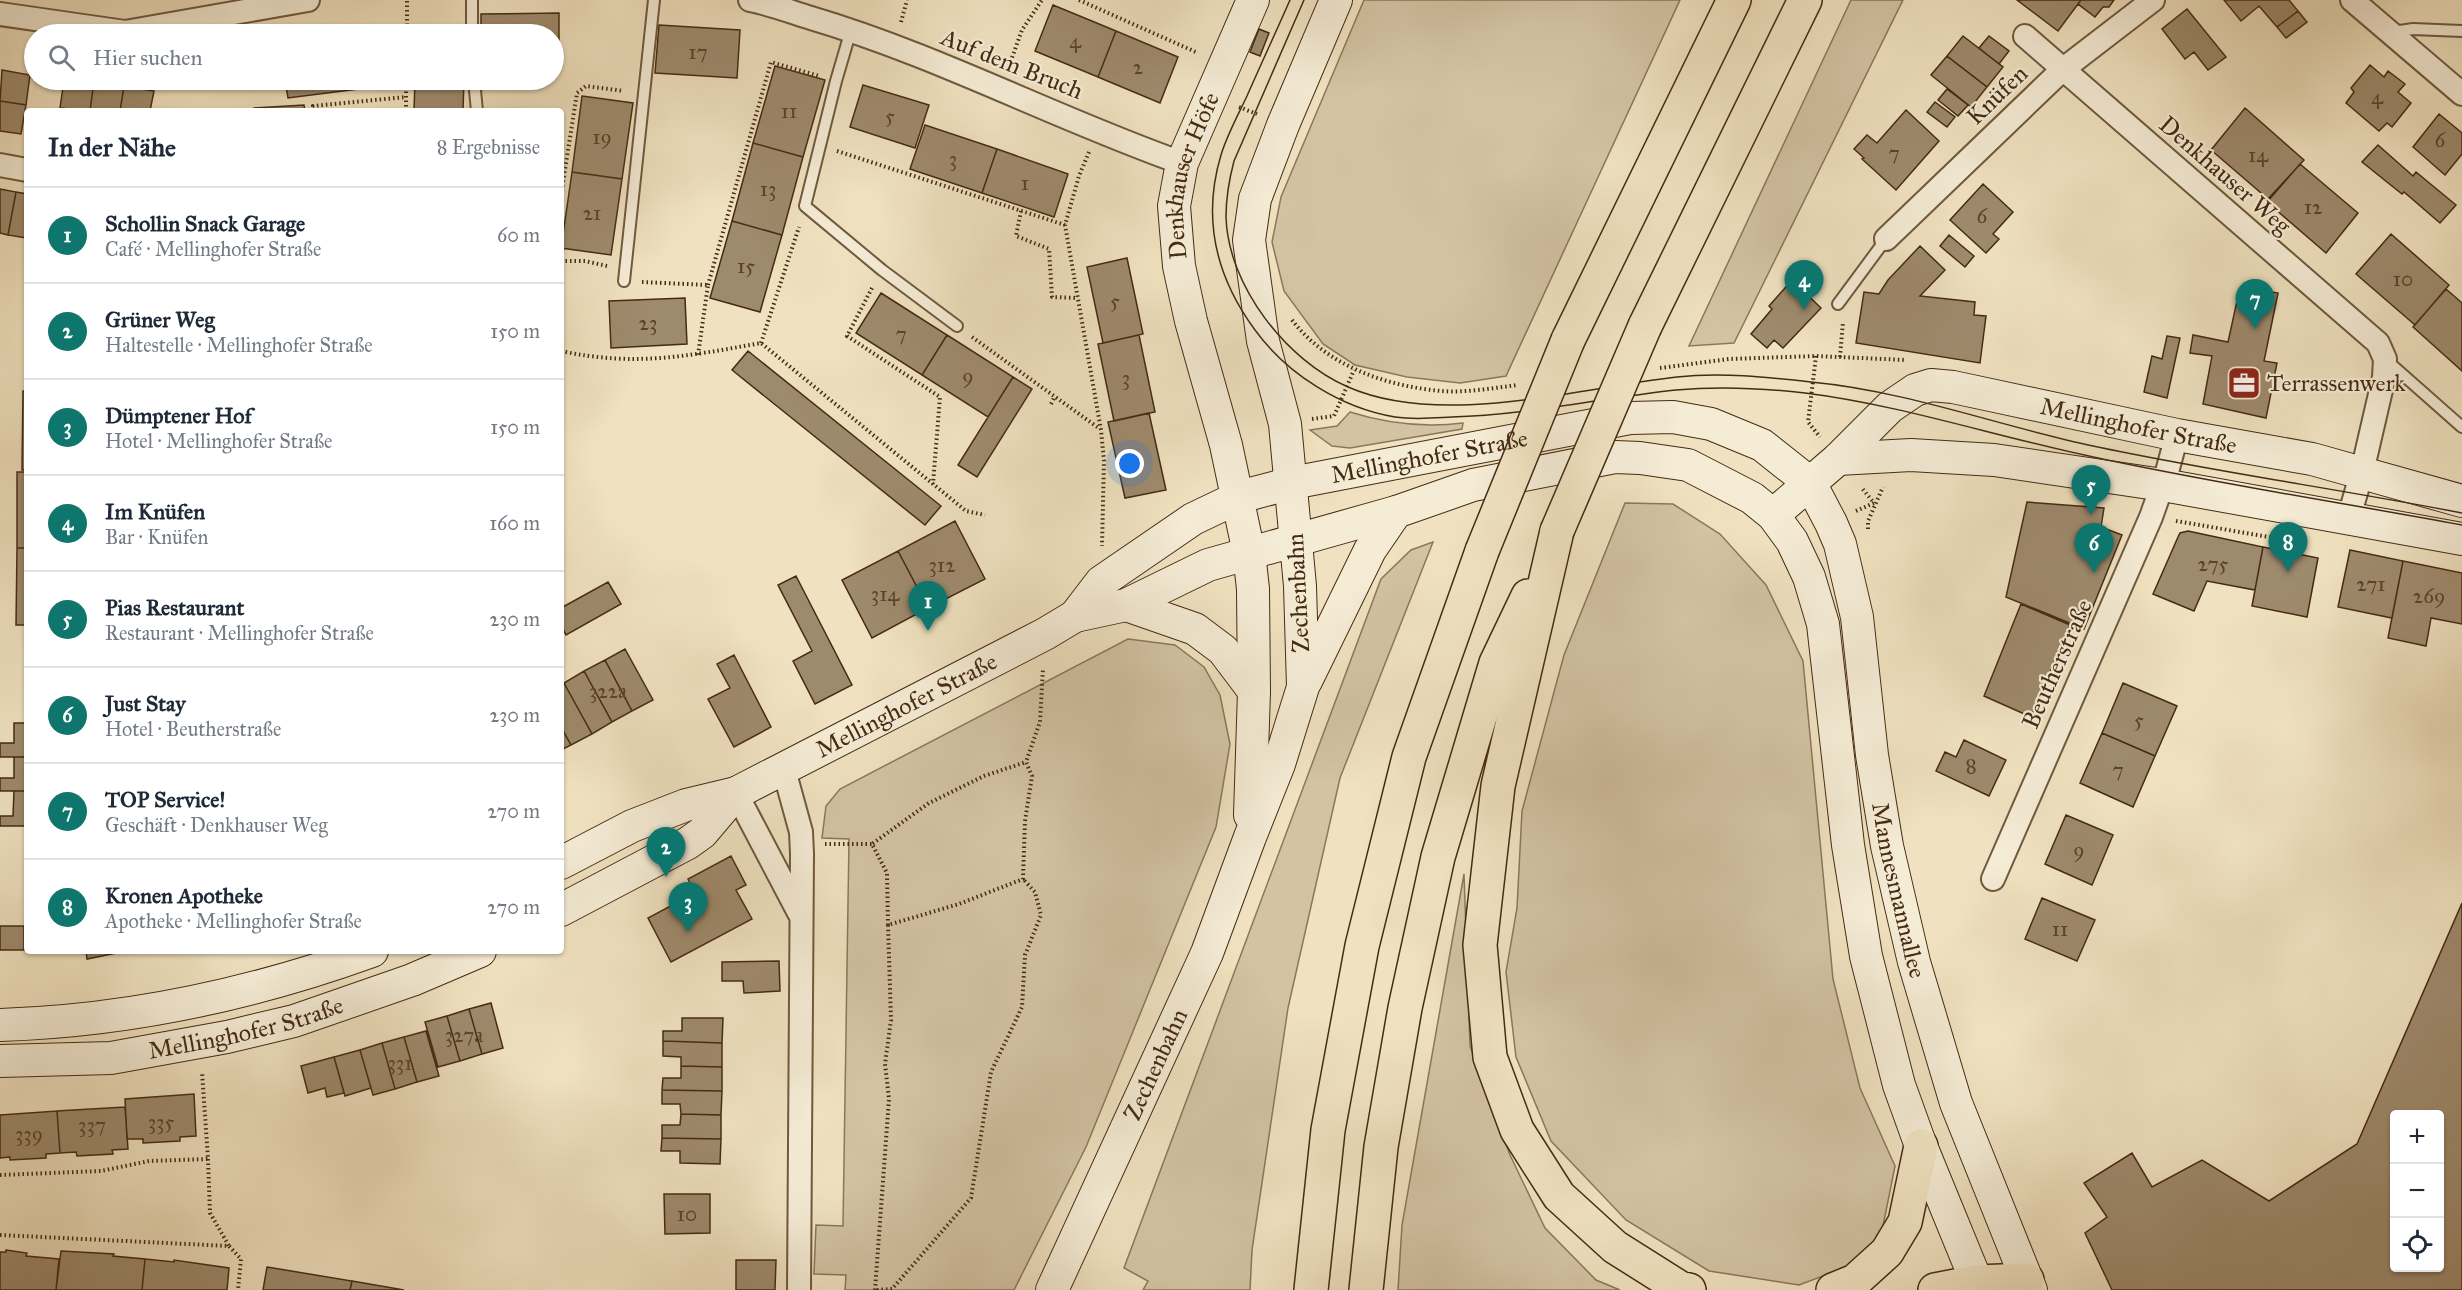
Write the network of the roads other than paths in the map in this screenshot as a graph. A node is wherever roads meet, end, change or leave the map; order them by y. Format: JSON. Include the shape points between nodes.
{"nodes":[{"id":1,"x":308,"y":0,"type":"edge"},
{"id":2,"x":472,"y":0,"type":"edge"},
{"id":3,"x":654,"y":0,"type":"edge"},
{"id":4,"x":750,"y":0,"type":"edge"},
{"id":5,"x":1253,"y":0,"type":"edge"},
{"id":6,"x":1336,"y":0,"type":"edge"},
{"id":7,"x":1734,"y":0,"type":"edge"},
{"id":8,"x":1805,"y":0,"type":"edge"},
{"id":9,"x":2153,"y":0,"type":"edge"},
{"id":10,"x":2352,"y":0,"type":"edge"},
{"id":11,"x":14,"y":10,"type":"edge"},
{"id":12,"x":85,"y":24,"type":"edge"},
{"id":13,"x":171,"y":24,"type":"edge"},
{"id":14,"x":472,"y":24,"type":"edge"},
{"id":15,"x":851,"y":30,"type":"junction"},
{"id":16,"x":2462,"y":31,"type":"edge"},
{"id":17,"x":2390,"y":32,"type":"junction"},
{"id":18,"x":2025,"y":36,"type":"dead end"},
{"id":19,"x":2062,"y":70,"type":"junction"},
{"id":20,"x":475,"y":90,"type":"edge"},
{"id":21,"x":2462,"y":94,"type":"edge"},
{"id":22,"x":477,"y":108,"type":"edge"},
{"id":23,"x":1182,"y":163,"type":"junction"},
{"id":24,"x":0,"y":165,"type":"edge"},
{"id":25,"x":24,"y":169,"type":"edge"},
{"id":26,"x":1886,"y":239,"type":"joint"},
{"id":27,"x":624,"y":275,"type":"road end"},
{"id":28,"x":1838,"y":304,"type":"road end"},
{"id":29,"x":957,"y":326,"type":"road end"},
{"id":30,"x":2385,"y":359,"type":"junction"},
{"id":31,"x":1890,"y":407,"type":"junction"},
{"id":32,"x":2462,"y":427,"type":"edge"},
{"id":33,"x":2177,"y":435,"type":"junction"},
{"id":34,"x":1911,"y":455,"type":"junction"},
{"id":35,"x":1838,"y":459,"type":"junction"},
{"id":36,"x":2362,"y":472,"type":"junction"},
{"id":37,"x":1292,"y":483,"type":"junction"},
{"id":38,"x":1810,"y":483,"type":"junction"},
{"id":39,"x":2163,"y":484,"type":"junction"},
{"id":40,"x":1239,"y":497,"type":"junction"},
{"id":41,"x":2462,"y":501,"type":"edge"},
{"id":42,"x":1396,"y":512,"type":"junction"},
{"id":43,"x":1773,"y":515,"type":"junction"},
{"id":44,"x":2349,"y":517,"type":"junction"},
{"id":45,"x":1557,"y":531,"type":"junction"},
{"id":46,"x":1296,"y":539,"type":"junction"},
{"id":47,"x":2462,"y":539,"type":"edge"},
{"id":48,"x":1249,"y":553,"type":"junction"},
{"id":49,"x":1126,"y":605,"type":"junction"},
{"id":50,"x":1075,"y":616,"type":"junction"},
{"id":51,"x":1303,"y":687,"type":"junction"},
{"id":52,"x":1254,"y":691,"type":"junction"},
{"id":53,"x":784,"y":770,"type":"junction"},
{"id":54,"x":736,"y":793,"type":"junction"},
{"id":55,"x":1250,"y":837,"type":"junction"},
{"id":56,"x":564,"y":861,"type":"edge"},
{"id":57,"x":1993,"y":879,"type":"dead end"},
{"id":58,"x":564,"y":908,"type":"edge"},
{"id":59,"x":801,"y":917,"type":"junction"},
{"id":60,"x":364,"y":954,"type":"edge"},
{"id":61,"x":473,"y":954,"type":"edge"},
{"id":62,"x":0,"y":1025,"type":"edge"},
{"id":63,"x":0,"y":1060,"type":"edge"},
{"id":64,"x":1921,"y":1146,"type":"junction"},
{"id":65,"x":1978,"y":1286,"type":"edge"},
{"id":66,"x":2023,"y":1287,"type":"edge"},
{"id":67,"x":799,"y":1290,"type":"edge"},
{"id":68,"x":1052,"y":1290,"type":"edge"},
{"id":69,"x":1311,"y":1290,"type":"edge"},
{"id":70,"x":1366,"y":1290,"type":"edge"},
{"id":71,"x":1689,"y":1290,"type":"edge"},
{"id":72,"x":1833,"y":1290,"type":"edge"},
{"id":73,"x":1935,"y":1290,"type":"edge"}],
"edges":[{"from":1,"to":13,"type":"street"},
{"from":2,"to":14,"type":"lane"},
{"from":3,"to":27,"type":"lane"},
{"from":4,"to":15,"type":"street","name":"Auf dem Bruch"},
{"from":5,"to":23,"type":"main road","name":"Denkhauser Höfe"},
{"from":6,"to":37,"type":"main road","via":[[1255,199],[1249,240],[1259,319],[1285,424]]},
{"from":7,"to":69,"type":"highway","bridge":true,"via":[[1568,340],[1482,550],[1408,757],[1362,946],[1328,1130]]},
{"from":8,"to":45,"type":"highway","bridge":true,"via":[[1645,326]]},
{"from":9,"to":19,"type":"street","name":"Knüfen"},
{"from":10,"to":17,"type":"street"},
{"from":11,"to":12,"type":"street"},
{"from":15,"to":23,"type":"street","name":"Auf dem Bruch"},
{"from":15,"to":29,"type":"lane","via":[[805,206]]},
{"from":16,"to":17,"type":"lane"},
{"from":17,"to":21,"type":"street"},
{"from":18,"to":19,"type":"street","name":"Denkhauser Weg"},
{"from":19,"to":26,"type":"street","name":"Knüfen"},
{"from":19,"to":30,"type":"street","name":"Denkhauser Weg","via":[[2378,343]]},
{"from":20,"to":22,"type":"lane"},
{"from":23,"to":40,"type":"main road","name":"Denkhauser Höfe","via":[[1174,206],[1179,266]]},
{"from":24,"to":25,"type":"street"},
{"from":26,"to":28,"type":"lane"},
{"from":30,"to":32,"type":"lane","name":"Denkhauser Weg"},
{"from":30,"to":36,"type":"street"},
{"from":31,"to":33,"type":"main road","name":"Mellinghofer Straße","via":[[1930,385],[1953,387]]},
{"from":31,"to":34,"type":"main road"},
{"from":31,"to":35,"type":"main road","name":"Mellinghofer Straße"},
{"from":33,"to":36,"type":"main road","name":"Mellinghofer Straße"},
{"from":33,"to":39,"type":"street","name":"Beutherstraße"},
{"from":34,"to":35,"type":"main road"},
{"from":34,"to":39,"type":"main road","via":[[1994,460]]},
{"from":35,"to":38,"type":"main road","name":"Mellinghofer Straße"},
{"from":36,"to":41,"type":"main road","name":"Mellinghofer Straße"},
{"from":36,"to":44,"type":"street"},
{"from":37,"to":38,"type":"main road","name":"Mellinghofer Straße","via":[[1630,418],[1663,417],[1711,423],[1762,445]]},
{"from":37,"to":40,"type":"main road","name":"Mellinghofer Straße"},
{"from":37,"to":46,"type":"main road","name":"Zechenbahn"},
{"from":38,"to":43,"type":"main road","name":"Mellinghofer Straße"},
{"from":38,"to":66,"type":"main road","name":"Mannesmannallee","via":[[1840,544],[1857,617],[1872,755],[1887,846],[1914,962],[1956,1104]]},
{"from":39,"to":44,"type":"main road"},
{"from":39,"to":57,"type":"street","name":"Beutherstraße"},
{"from":40,"to":48,"type":"main road","name":"Zechenbahn"},
{"from":40,"to":50,"type":"main road","name":"Mellinghofer Straße","via":[[1193,519],[1101,582]]},
{"from":42,"to":43,"type":"main road","name":"Mellinghofer Straße","via":[[1473,485],[1616,457],[1688,465],[1752,498]]},
{"from":42,"to":46,"type":"main road","name":"Mellinghofer Straße"},
{"from":42,"to":51,"type":"main road","via":[[1371,550]]},
{"from":43,"to":64,"type":"main road","name":"Mannesmannallee","via":[[1792,541],[1809,577],[1823,624],[1848,845],[1866,956],[1899,1084]]},
{"from":44,"to":47,"type":"main road"},
{"from":45,"to":70,"type":"highway","via":[[1496,663],[1438,857],[1405,1008],[1381,1147]]},
{"from":45,"to":71,"type":"highway","via":[[1498,786],[1480,945],[1490,1057],[1517,1130],[1559,1196],[1615,1247]]},
{"from":46,"to":48,"type":"main road","name":"Mellinghofer Straße"},
{"from":46,"to":51,"type":"main road","name":"Zechenbahn"},
{"from":48,"to":49,"type":"main road","name":"Mellinghofer Straße","via":[[1208,565]]},
{"from":48,"to":52,"type":"main road","name":"Zechenbahn"},
{"from":49,"to":50,"type":"main road","name":"Mellinghofer Straße"},
{"from":49,"to":52,"type":"main road","via":[[1195,629],[1223,650]]},
{"from":50,"to":53,"type":"main road","name":"Mellinghofer Straße"},
{"from":51,"to":55,"type":"main road","name":"Zechenbahn","via":[[1279,764]]},
{"from":52,"to":55,"type":"main road","name":"Zechenbahn"},
{"from":53,"to":54,"type":"main road","name":"Mellinghofer Straße"},
{"from":53,"to":59,"type":"street","via":[[801,832]]},
{"from":54,"to":56,"type":"main road","name":"Mellinghofer Straße","via":[[686,805],[632,826]]},
{"from":54,"to":58,"type":"main road","name":"Mellinghofer Straße","via":[[702,833],[688,843]]},
{"from":54,"to":59,"type":"street"},
{"from":55,"to":68,"type":"main road","name":"Zechenbahn","via":[[1208,953]]},
{"from":59,"to":67,"type":"street"},
{"from":60,"to":62,"type":"main road","name":"Mellinghofer Straße","via":[[309,974],[215,998],[46,1024]]},
{"from":61,"to":63,"type":"main road","name":"Mellinghofer Straße","via":[[294,1021],[227,1038],[111,1058]]},
{"from":64,"to":65,"type":"main road","name":"Mannesmannallee"},
{"from":64,"to":72,"type":"highway","via":[[1905,1222],[1887,1252],[1855,1281]]},
{"from":65,"to":66,"type":"highway"},
{"from":65,"to":73,"type":"highway"}]}
